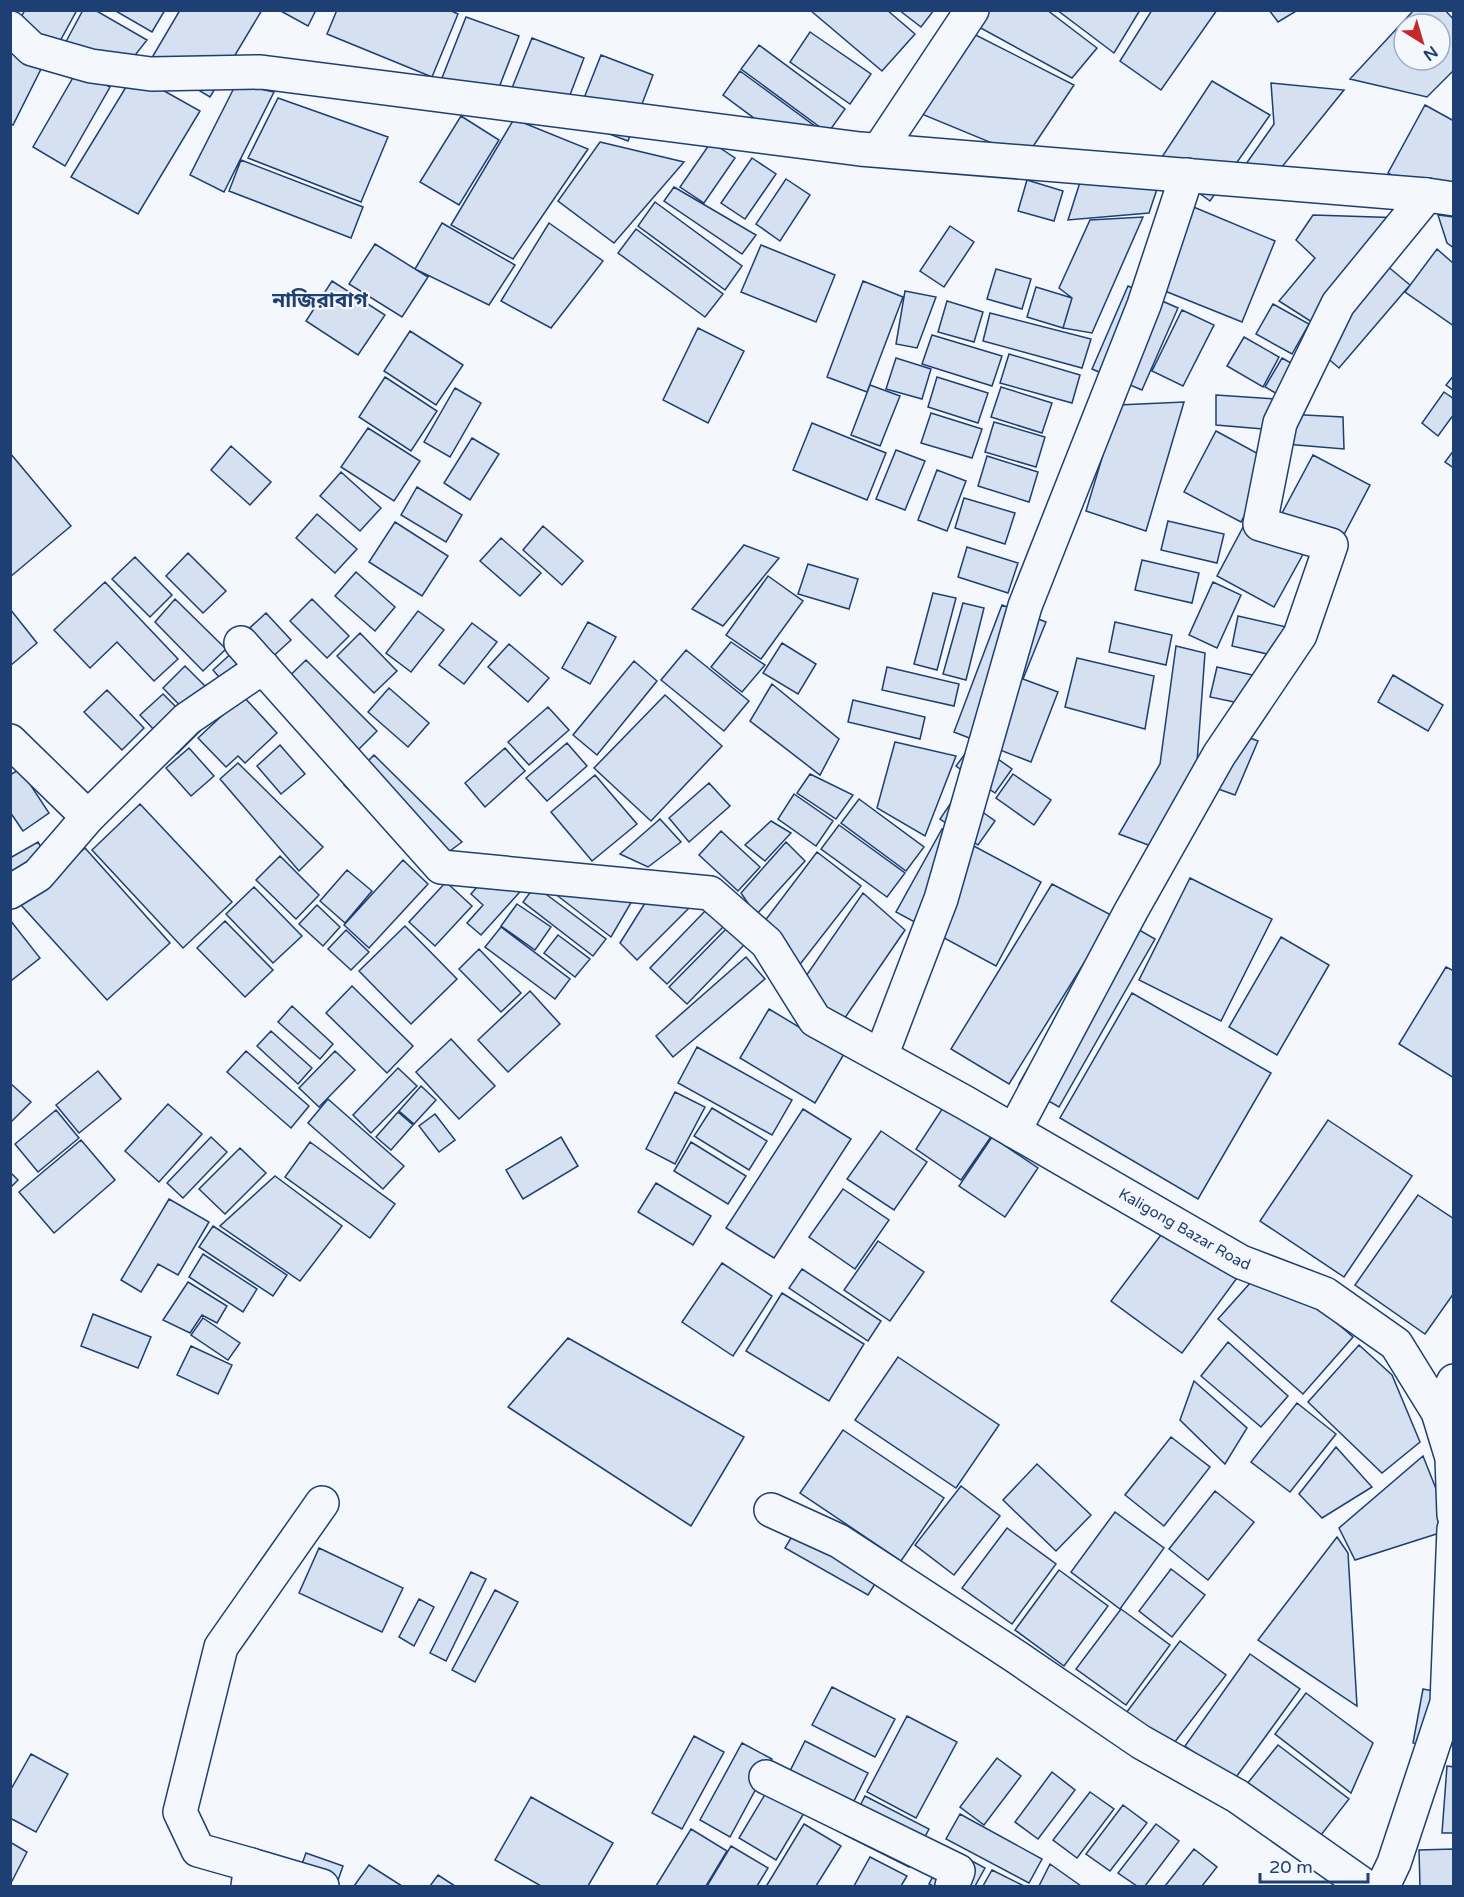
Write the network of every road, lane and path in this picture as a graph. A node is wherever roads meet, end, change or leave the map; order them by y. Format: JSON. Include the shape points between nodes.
{"nodes":[{"id":1,"x":972,"y":10,"type":"edge"},
{"id":2,"x":10,"y":28,"type":"edge"},
{"id":3,"x":879,"y":150,"type":"junction"},
{"id":4,"x":1187,"y":175,"type":"junction"},
{"id":5,"x":1440,"y":197,"type":"edge"},
{"id":6,"x":241,"y":643,"type":"dead end"},
{"id":7,"x":263,"y":667,"type":"junction"},
{"id":8,"x":10,"y":741,"type":"edge"},
{"id":9,"x":87,"y":817,"type":"junction"},
{"id":10,"x":10,"y":892,"type":"edge"},
{"id":11,"x":881,"y":1056,"type":"junction"},
{"id":12,"x":1014,"y":1131,"type":"junction"},
{"id":13,"x":1454,"y":1381,"type":"edge"},
{"id":14,"x":1438,"y":1412,"type":"junction"},
{"id":15,"x":1453,"y":1457,"type":"edge"},
{"id":16,"x":322,"y":1503,"type":"dead end"},
{"id":17,"x":771,"y":1510,"type":"dead end"},
{"id":18,"x":1454,"y":1515,"type":"edge"},
{"id":19,"x":1454,"y":1529,"type":"edge"},
{"id":20,"x":766,"y":1778,"type":"dead end"},
{"id":21,"x":249,"y":1876,"type":"edge"},
{"id":22,"x":322,"y":1887,"type":"edge"},
{"id":23,"x":952,"y":1887,"type":"edge"},
{"id":24,"x":1365,"y":1887,"type":"edge"},
{"id":25,"x":1383,"y":1887,"type":"edge"}],
"edges":[{"from":1,"to":3,"type":"street"},
{"from":2,"to":3,"type":"street","via":[[32,49],[91,66],[151,75],[261,72]]},
{"from":3,"to":4,"type":"street"},
{"from":4,"to":5,"type":"street"},
{"from":4,"to":11,"type":"street","via":[[1144,305],[1025,606],[941,898]]},
{"from":5,"to":12,"type":"street","via":[[1338,304],[1280,423],[1260,524],[1330,545],[1300,635],[1219,755]]},
{"from":6,"to":7,"type":"street"},
{"from":7,"to":9,"type":"street","via":[[187,719]]},
{"from":7,"to":11,"type":"street","name":"Kaligong Bazar Road","via":[[441,867],[710,893],[767,943],[815,1020]]},
{"from":8,"to":9,"type":"street"},
{"from":9,"to":10,"type":"street","via":[[38,875]]},
{"from":11,"to":12,"type":"street","name":"Kaligong Bazar Road"},
{"from":12,"to":14,"type":"street","name":"Kaligong Bazar Road","via":[[1241,1262],[1325,1294],[1396,1344]]},
{"from":13,"to":14,"type":"street"},
{"from":14,"to":15,"type":"street","name":"Kaligong Bazar Road"},
{"from":15,"to":18,"type":"street","name":"Kaligong Bazar Road"},
{"from":16,"to":21,"type":"street","via":[[221,1647],[180,1812],[198,1850]]},
{"from":17,"to":24,"type":"street","via":[[839,1541],[1141,1742],[1237,1796]]},
{"from":19,"to":25,"type":"street","via":[[1447,1703]]},
{"from":20,"to":23,"type":"street","via":[[958,1871]]},
{"from":21,"to":22,"type":"street"}]}
